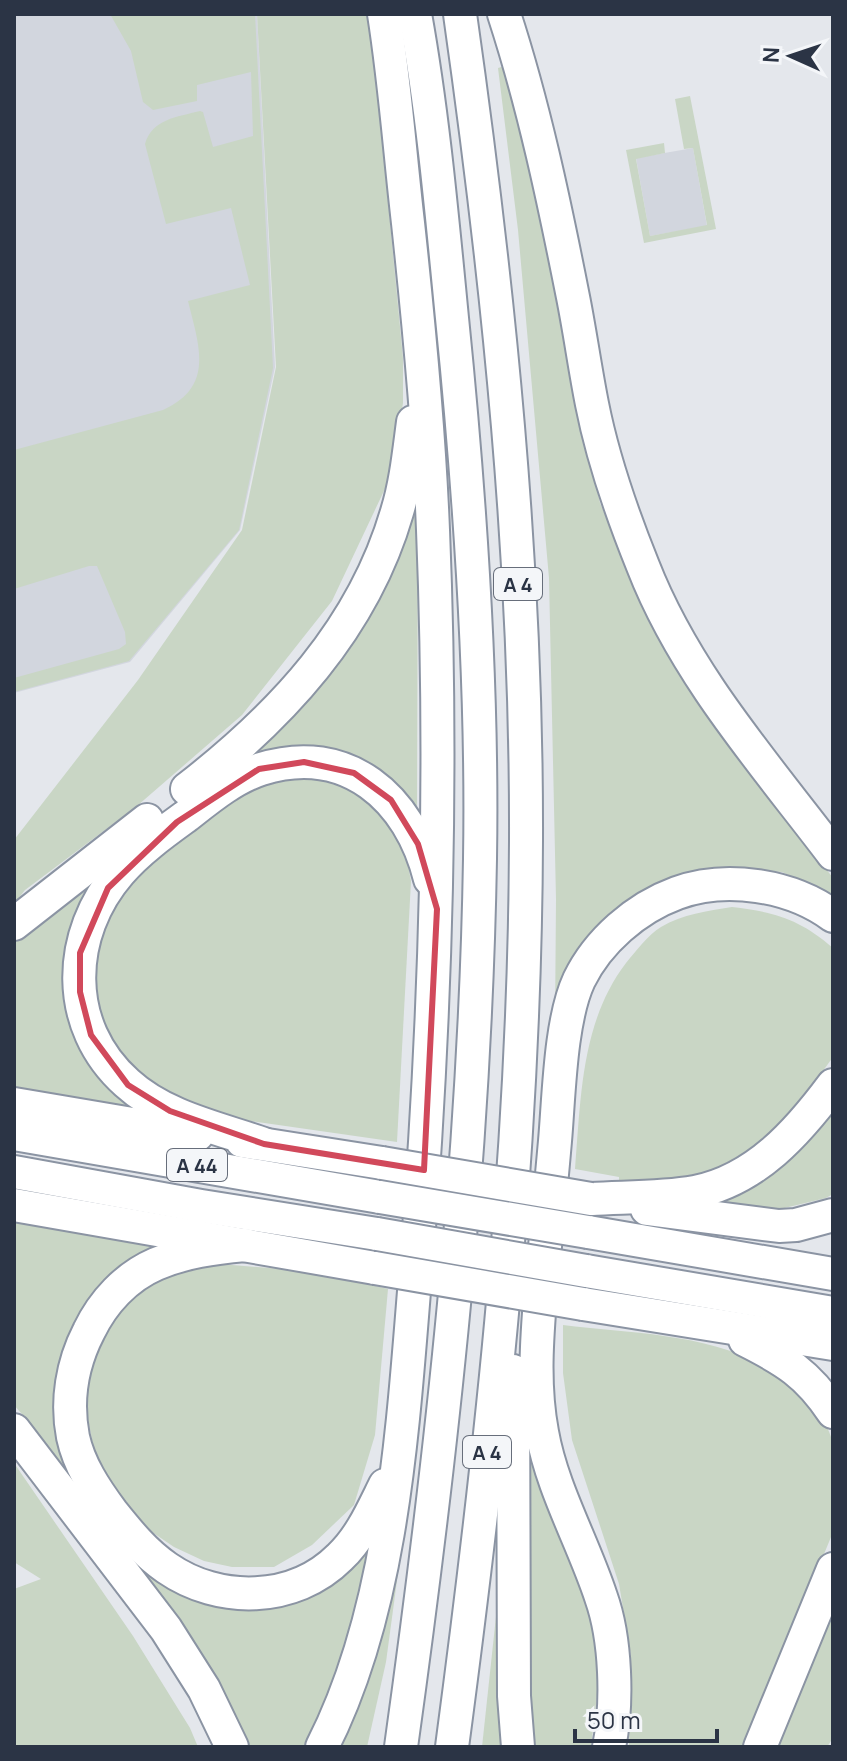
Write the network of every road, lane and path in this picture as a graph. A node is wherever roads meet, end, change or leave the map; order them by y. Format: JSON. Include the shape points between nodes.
{"nodes":[{"id":1,"x":384,"y":14,"type":"edge"},
{"id":2,"x":415,"y":14,"type":"edge"},
{"id":3,"x":460,"y":14,"type":"edge"},
{"id":4,"x":504,"y":14,"type":"edge"},
{"id":5,"x":422,"y":360,"type":"junction"},
{"id":6,"x":833,"y":854,"type":"edge"},
{"id":7,"x":437,"y":909,"type":"junction"},
{"id":8,"x":833,"y":916,"type":"edge"},
{"id":9,"x":14,"y":924,"type":"edge"},
{"id":10,"x":833,"y":1085,"type":"edge"},
{"id":11,"x":14,"y":1104,"type":"edge"},
{"id":12,"x":14,"y":1134,"type":"edge"},
{"id":13,"x":264,"y":1144,"type":"junction"},
{"id":14,"x":514,"y":1156,"type":"junction"},
{"id":15,"x":14,"y":1172,"type":"edge"},
{"id":16,"x":591,"y":1199,"type":"junction"},
{"id":17,"x":14,"y":1205,"type":"edge"},
{"id":18,"x":833,"y":1215,"type":"edge"},
{"id":19,"x":245,"y":1245,"type":"junction"},
{"id":20,"x":833,"y":1274,"type":"edge"},
{"id":21,"x":833,"y":1313,"type":"edge"},
{"id":22,"x":721,"y":1327,"type":"junction"},
{"id":23,"x":833,"y":1344,"type":"edge"},
{"id":24,"x":833,"y":1412,"type":"edge"},
{"id":25,"x":14,"y":1430,"type":"edge"},
{"id":26,"x":397,"y":1461,"type":"junction"},
{"id":27,"x":833,"y":1569,"type":"edge"},
{"id":28,"x":232,"y":1747,"type":"edge"},
{"id":29,"x":322,"y":1747,"type":"edge"},
{"id":30,"x":401,"y":1747,"type":"edge"},
{"id":31,"x":452,"y":1747,"type":"edge"},
{"id":32,"x":518,"y":1747,"type":"edge"},
{"id":33,"x":609,"y":1747,"type":"edge"},
{"id":34,"x":760,"y":1747,"type":"edge"}],
"edges":[{"from":1,"to":5,"type":"highway"},
{"from":2,"to":30,"type":"highway","number":"A 4","via":[[459,379],[476,647],[480,855],[470,1111],[455,1298]]},
{"from":3,"to":14,"type":"highway","number":"A 4","via":[[505,398],[523,695],[526,920]]},
{"from":4,"to":6,"type":"highway","via":[[525,79],[559,226],[592,406],[644,569],[728,717]]},
{"from":5,"to":7,"type":"highway","via":[[437,663]]},
{"from":5,"to":9,"type":"highway","via":[[397,513],[365,592],[324,657],[279,709],[216,767]]},
{"from":7,"to":13,"type":"highway","via":[[418,844],[391,800],[354,773],[304,762],[259,769],[234,781],[154,841],[108,888],[84,936],[79,971],[83,1012],[101,1054],[128,1085],[170,1111]]},
{"from":7,"to":26,"type":"highway","via":[[426,1147]]},
{"from":8,"to":33,"type":"highway","via":[[802,899],[756,886],[679,892],[614,933],[578,983],[564,1041],[537,1337],[538,1399],[551,1468],[605,1611],[612,1647]]},
{"from":10,"to":16,"type":"highway","via":[[781,1145],[735,1178],[694,1192]]},
{"from":11,"to":13,"type":"highway"},
{"from":12,"to":20,"type":"highway","number":"A 44","bridge":true},
{"from":13,"to":16,"type":"highway","bridge":true},
{"from":14,"to":31,"type":"highway","number":"A 4","via":[[488,1443]]},
{"from":14,"to":32,"type":"highway"},
{"from":15,"to":21,"type":"highway","number":"A 44","bridge":true},
{"from":16,"to":18,"type":"highway","via":[[760,1225],[796,1225]]},
{"from":17,"to":19,"type":"highway"},
{"from":19,"to":22,"type":"highway","bridge":true},
{"from":19,"to":26,"type":"highway","via":[[207,1249],[153,1265],[130,1279],[95,1317],[75,1365],[69,1406],[73,1439],[99,1495],[131,1536],[168,1569],[213,1589],[263,1594],[303,1583],[340,1558],[356,1540]]},
{"from":22,"to":23,"type":"highway"},
{"from":22,"to":24,"type":"highway","via":[[793,1366]]},
{"from":25,"to":28,"type":"highway","via":[[166,1629]]},
{"from":26,"to":29,"type":"highway","via":[[368,1623]]},
{"from":27,"to":34,"type":"highway"}]}
